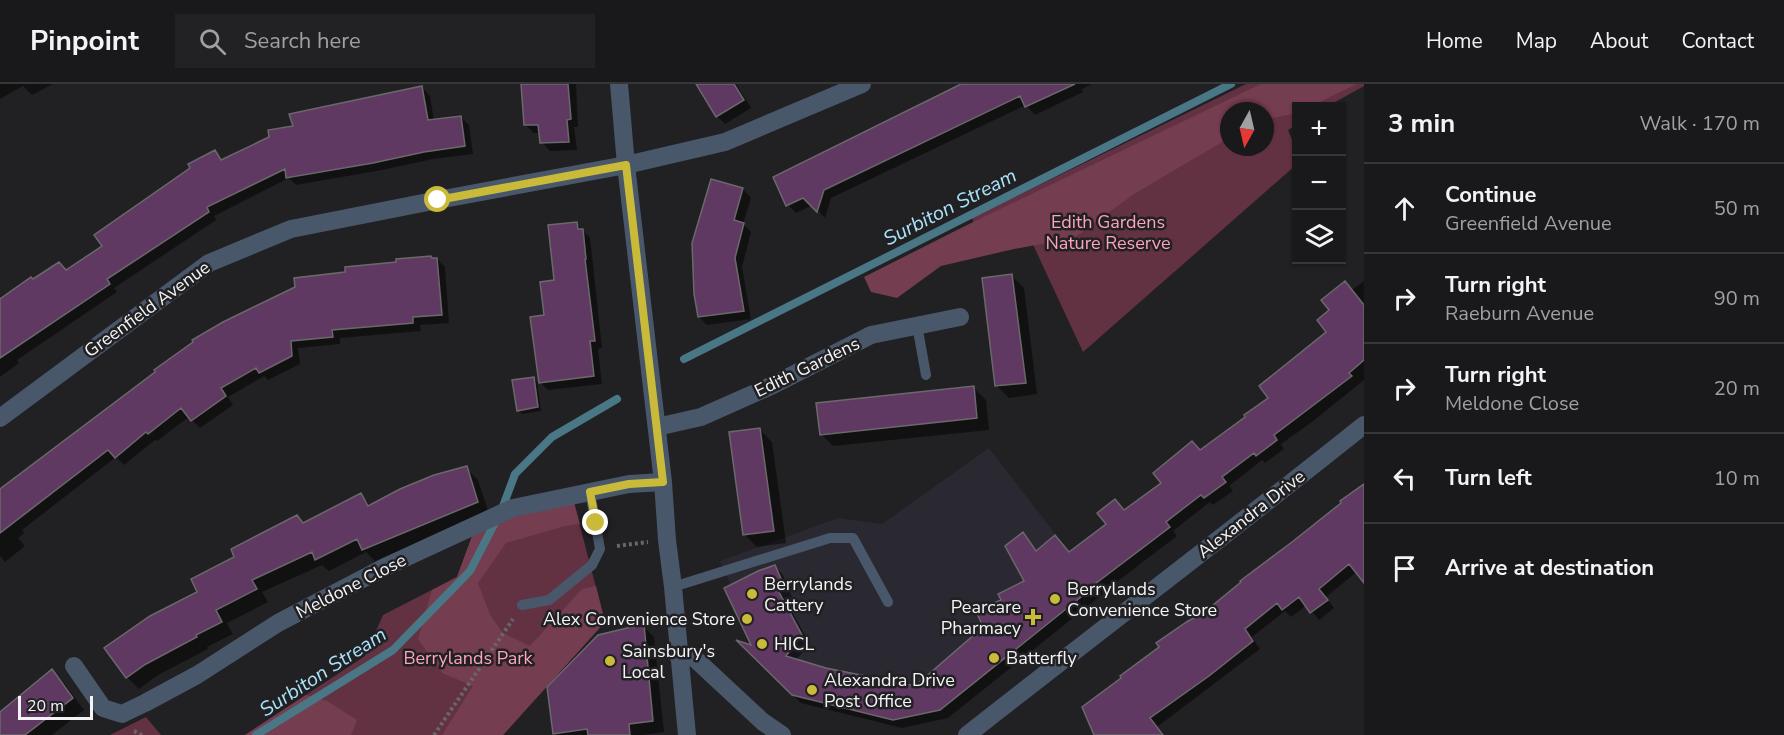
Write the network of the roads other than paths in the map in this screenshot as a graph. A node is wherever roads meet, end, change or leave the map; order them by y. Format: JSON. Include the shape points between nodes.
{"nodes":[{"id":1,"x":619,"y":84,"type":"edge"},
{"id":2,"x":862,"y":84,"type":"edge"},
{"id":3,"x":626,"y":165,"type":"junction"},
{"id":4,"x":960,"y":317,"type":"dead end"},
{"id":5,"x":917,"y":325,"type":"junction"},
{"id":6,"x":926,"y":375,"type":"dead end"},
{"id":7,"x":0,"y":418,"type":"edge"},
{"id":8,"x":1364,"y":425,"type":"edge"},
{"id":9,"x":657,"y":427,"type":"junction"},
{"id":10,"x":663,"y":482,"type":"junction"},
{"id":11,"x":590,"y":492,"type":"junction"},
{"id":12,"x":673,"y":587,"type":"junction"},
{"id":13,"x":888,"y":602,"type":"dead end"},
{"id":14,"x":522,"y":605,"type":"dead end"},
{"id":15,"x":679,"y":658,"type":"junction"},
{"id":16,"x":74,"y":666,"type":"dead end"},
{"id":17,"x":687,"y":735,"type":"edge"},
{"id":18,"x":782,"y":735,"type":"edge"},
{"id":19,"x":967,"y":735,"type":"edge"}],
"edges":[{"from":1,"to":3,"type":"street"},
{"from":2,"to":3,"type":"street","name":"Greenfield Avenue","via":[[725,142]]},
{"from":3,"to":7,"type":"street","name":"Greenfield Avenue","via":[[291,230],[209,262]]},
{"from":3,"to":9,"type":"street"},
{"from":4,"to":5,"type":"street","name":"Edith Gardens"},
{"from":5,"to":6,"type":"lane"},
{"from":5,"to":9,"type":"street","name":"Edith Gardens","via":[[872,335],[702,417]]},
{"from":8,"to":19,"type":"street","name":"Alexandra Drive"},
{"from":9,"to":10,"type":"street"},
{"from":10,"to":11,"type":"street","name":"Meldone Close"},
{"from":10,"to":12,"type":"street"},
{"from":11,"to":14,"type":"lane","via":[[600,549],[592,566],[549,600]]},
{"from":11,"to":16,"type":"street","name":"Meldone Close","via":[[513,508],[471,526],[278,623],[197,675],[122,714],[103,708]]},
{"from":12,"to":13,"type":"lane","via":[[830,538],[853,538]]},
{"from":12,"to":15,"type":"street"},
{"from":15,"to":17,"type":"street"},
{"from":15,"to":18,"type":"street","via":[[691,655]]}]}
